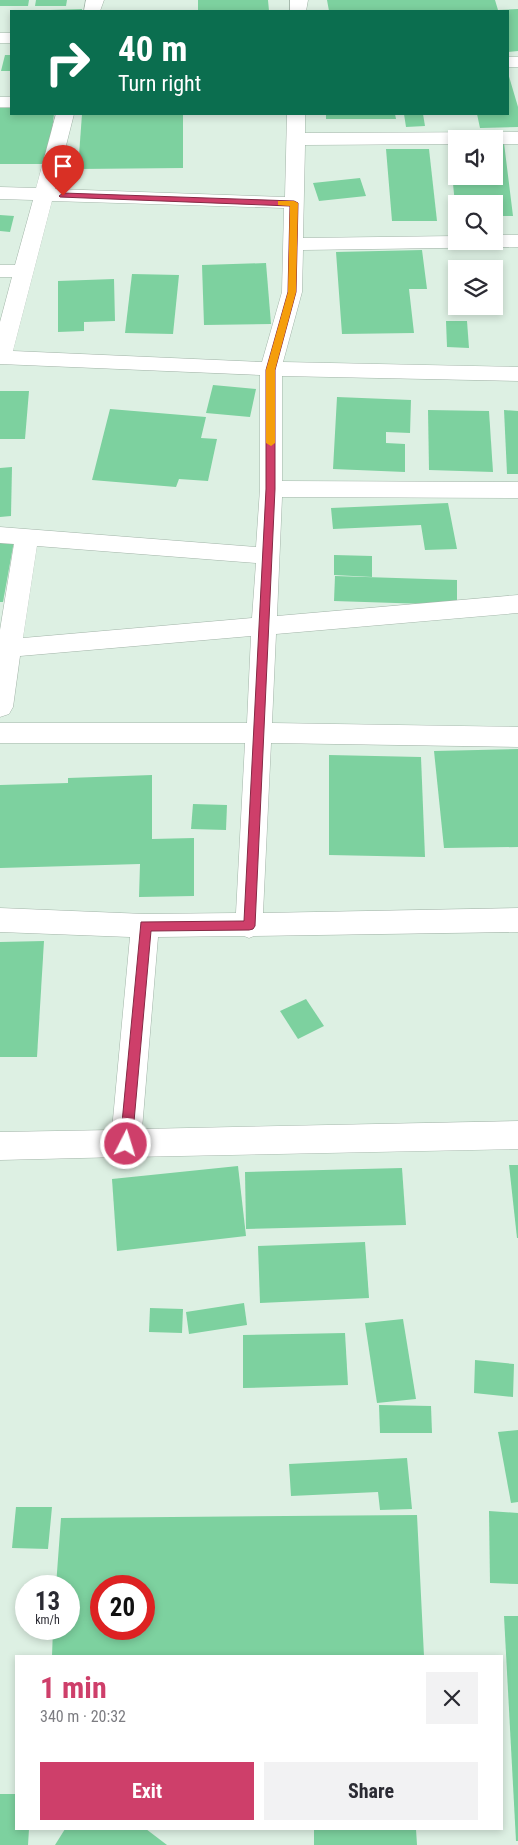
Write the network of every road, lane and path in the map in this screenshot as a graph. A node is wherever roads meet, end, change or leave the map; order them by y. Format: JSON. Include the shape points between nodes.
{"nodes":[{"id":1,"x":65,"y":115,"type":"edge"},
{"id":2,"x":296,"y":115,"type":"edge"},
{"id":3,"x":518,"y":138,"type":"edge"},
{"id":4,"x":296,"y":139,"type":"junction"},
{"id":5,"x":0,"y":193,"type":"edge"},
{"id":6,"x":44,"y":195,"type":"junction"},
{"id":7,"x":294,"y":203,"type":"junction"},
{"id":8,"x":518,"y":241,"type":"edge"},
{"id":9,"x":293,"y":244,"type":"junction"},
{"id":10,"x":0,"y":270,"type":"edge"},
{"id":11,"x":24,"y":271,"type":"junction"},
{"id":12,"x":0,"y":357,"type":"edge"},
{"id":13,"x":271,"y":370,"type":"junction"},
{"id":14,"x":518,"y":374,"type":"edge"},
{"id":15,"x":271,"y":489,"type":"junction"},
{"id":16,"x":518,"y":490,"type":"edge"},
{"id":17,"x":0,"y":535,"type":"edge"},
{"id":18,"x":26,"y":536,"type":"junction"},
{"id":19,"x":268,"y":556,"type":"junction"},
{"id":20,"x":518,"y":604,"type":"edge"},
{"id":21,"x":264,"y":626,"type":"junction"},
{"id":22,"x":5,"y":650,"type":"edge"},
{"id":23,"x":0,"y":707,"type":"edge"},
{"id":24,"x":0,"y":733,"type":"edge"},
{"id":25,"x":258,"y":733,"type":"junction"},
{"id":26,"x":518,"y":737,"type":"edge"},
{"id":27,"x":0,"y":920,"type":"edge"},
{"id":28,"x":518,"y":920,"type":"edge"},
{"id":29,"x":146,"y":926,"type":"junction"},
{"id":30,"x":249,"y":926,"type":"junction"},
{"id":31,"x":518,"y":1135,"type":"edge"},
{"id":32,"x":126,"y":1144,"type":"junction"},
{"id":33,"x":0,"y":1146,"type":"edge"}],
"edges":[{"from":1,"to":6,"type":"street"},
{"from":2,"to":4,"type":"street"},
{"from":3,"to":4,"type":"street"},
{"from":4,"to":7,"type":"street"},
{"from":5,"to":6,"type":"street"},
{"from":6,"to":7,"type":"street"},
{"from":6,"to":11,"type":"street"},
{"from":7,"to":9,"type":"street"},
{"from":8,"to":9,"type":"street"},
{"from":9,"to":13,"type":"street","via":[[292,292]]},
{"from":10,"to":11,"type":"street"},
{"from":11,"to":12,"type":"street"},
{"from":12,"to":13,"type":"street"},
{"from":13,"to":14,"type":"street"},
{"from":13,"to":15,"type":"street"},
{"from":15,"to":16,"type":"street"},
{"from":15,"to":19,"type":"street"},
{"from":17,"to":18,"type":"street"},
{"from":18,"to":19,"type":"street"},
{"from":18,"to":22,"type":"street"},
{"from":19,"to":21,"type":"street"},
{"from":20,"to":21,"type":"street"},
{"from":21,"to":22,"type":"street"},
{"from":21,"to":25,"type":"street"},
{"from":22,"to":23,"type":"street"},
{"from":24,"to":25,"type":"street"},
{"from":25,"to":26,"type":"street"},
{"from":25,"to":30,"type":"street"},
{"from":27,"to":29,"type":"street"},
{"from":28,"to":30,"type":"street"},
{"from":29,"to":30,"type":"street"},
{"from":29,"to":32,"type":"street"},
{"from":31,"to":32,"type":"street"},
{"from":32,"to":33,"type":"street"}]}
